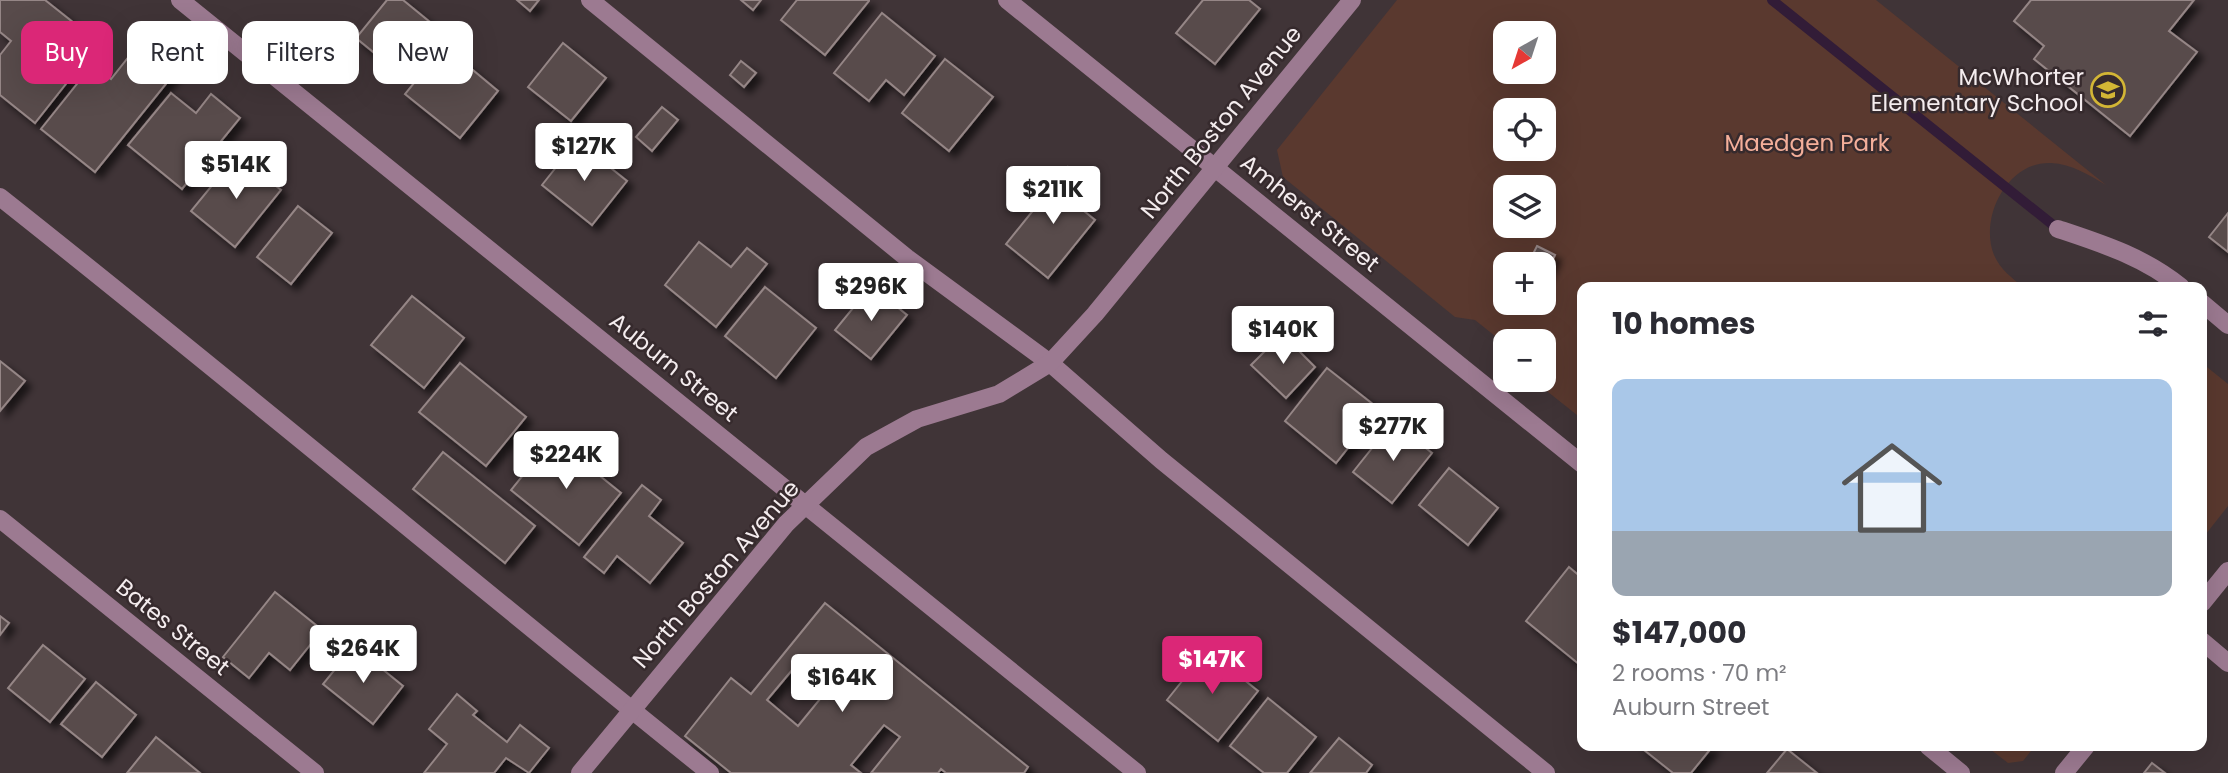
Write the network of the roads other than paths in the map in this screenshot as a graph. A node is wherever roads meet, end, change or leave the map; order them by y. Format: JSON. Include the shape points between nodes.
{"nodes":[{"id":1,"x":180,"y":0,"type":"edge"},
{"id":2,"x":590,"y":0,"type":"edge"},
{"id":3,"x":1007,"y":0,"type":"edge"},
{"id":4,"x":1352,"y":0,"type":"edge"},
{"id":5,"x":1215,"y":168,"type":"junction"},
{"id":6,"x":0,"y":197,"type":"edge"},
{"id":7,"x":2058,"y":229,"type":"dead end"},
{"id":8,"x":2175,"y":282,"type":"edge"},
{"id":9,"x":2207,"y":307,"type":"edge"},
{"id":10,"x":2228,"y":325,"type":"edge"},
{"id":11,"x":1050,"y":363,"type":"junction"},
{"id":12,"x":1577,"y":460,"type":"edge"},
{"id":13,"x":806,"y":505,"type":"junction"},
{"id":14,"x":0,"y":519,"type":"edge"},
{"id":15,"x":2228,"y":571,"type":"edge"},
{"id":16,"x":2207,"y":597,"type":"edge"},
{"id":17,"x":2207,"y":645,"type":"edge"},
{"id":18,"x":2228,"y":663,"type":"edge"},
{"id":19,"x":631,"y":710,"type":"junction"},
{"id":20,"x":1934,"y":751,"type":"edge"},
{"id":21,"x":2082,"y":751,"type":"edge"},
{"id":22,"x":315,"y":773,"type":"edge"},
{"id":23,"x":580,"y":773,"type":"edge"},
{"id":24,"x":710,"y":773,"type":"edge"},
{"id":25,"x":1137,"y":773,"type":"edge"},
{"id":26,"x":1546,"y":773,"type":"edge"},
{"id":27,"x":1961,"y":773,"type":"edge"},
{"id":28,"x":2064,"y":773,"type":"edge"}],
"edges":[{"from":1,"to":13,"type":"street","name":"Auburn Street"},
{"from":2,"to":11,"type":"street","via":[[906,258]]},
{"from":3,"to":5,"type":"street","name":"Amherst Street"},
{"from":4,"to":5,"type":"street","name":"North Boston Avenue"},
{"from":5,"to":11,"type":"street","name":"North Boston Avenue"},
{"from":5,"to":12,"type":"street","name":"Amherst Street"},
{"from":6,"to":19,"type":"street"},
{"from":7,"to":8,"type":"street","via":[[2125,251]]},
{"from":9,"to":10,"type":"street"},
{"from":11,"to":13,"type":"street","name":"North Boston Avenue","via":[[999,394],[917,419],[866,447]]},
{"from":11,"to":26,"type":"street","via":[[1161,460]]},
{"from":13,"to":19,"type":"street","name":"North Boston Avenue"},
{"from":13,"to":25,"type":"street","name":"Auburn Street"},
{"from":14,"to":22,"type":"street","name":"Bates Street"},
{"from":15,"to":16,"type":"street"},
{"from":17,"to":18,"type":"street"},
{"from":19,"to":23,"type":"street","name":"North Boston Avenue"},
{"from":19,"to":24,"type":"street"},
{"from":20,"to":27,"type":"street"},
{"from":21,"to":28,"type":"street"}]}
